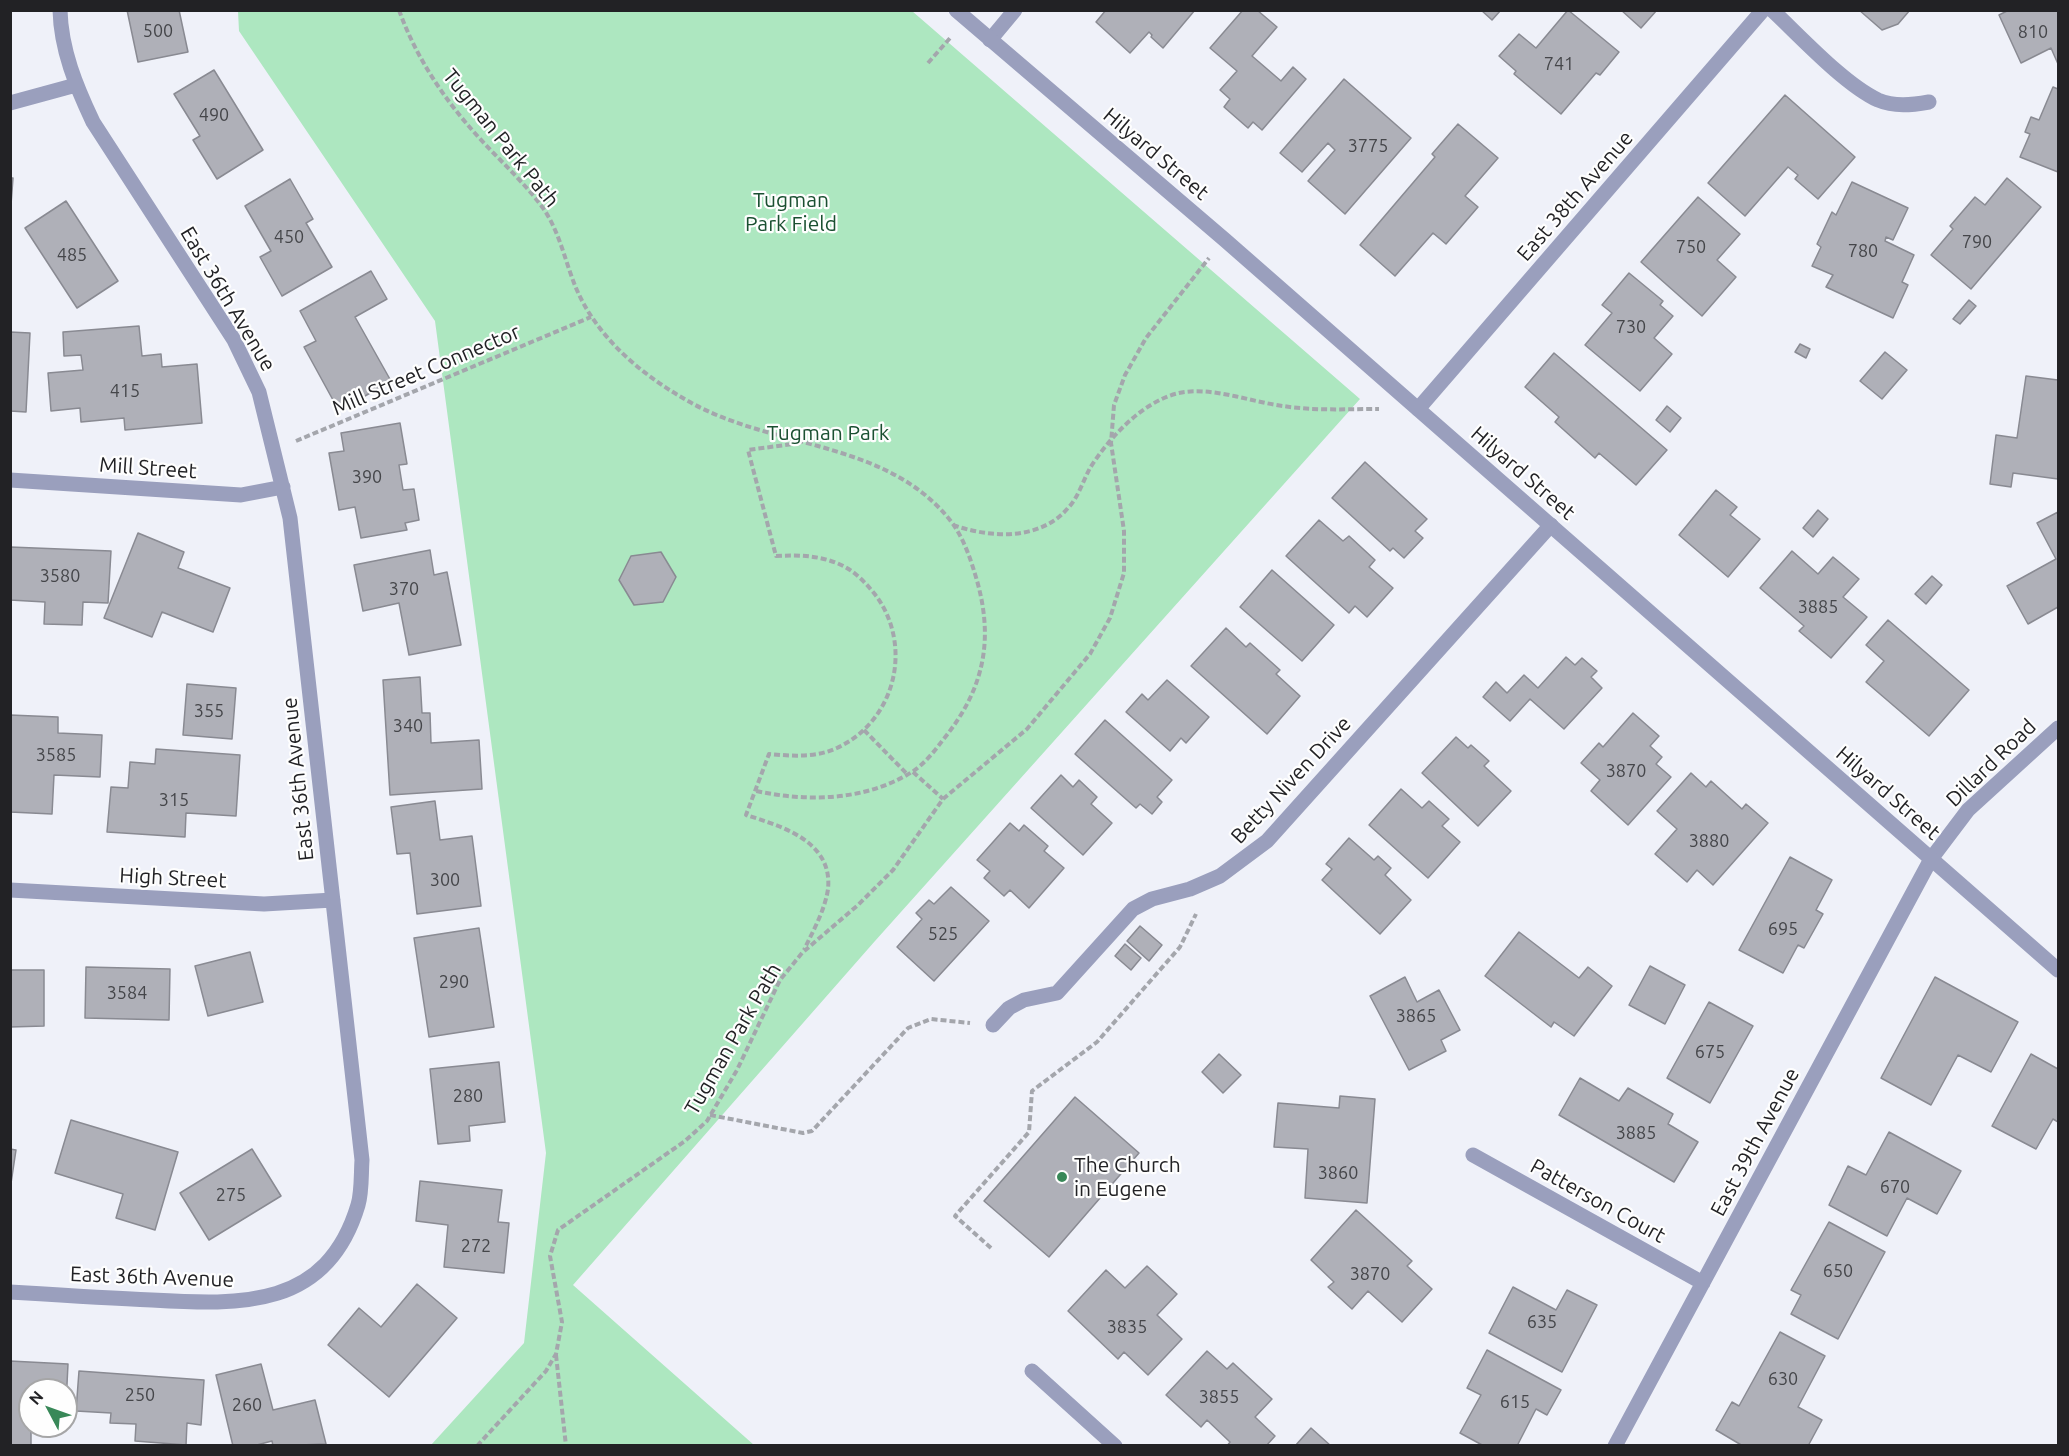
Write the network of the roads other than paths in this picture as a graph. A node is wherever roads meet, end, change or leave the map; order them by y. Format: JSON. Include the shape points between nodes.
{"nodes":[{"id":1,"x":60,"y":10,"type":"edge"},
{"id":2,"x":1015,"y":10,"type":"edge"},
{"id":3,"x":1763,"y":10,"type":"edge"},
{"id":4,"x":1772,"y":10,"type":"edge"},
{"id":5,"x":962,"y":15,"type":"edge"},
{"id":6,"x":990,"y":40,"type":"junction"},
{"id":7,"x":76,"y":85,"type":"junction"},
{"id":8,"x":10,"y":102,"type":"edge"},
{"id":9,"x":1929,"y":102,"type":"dead end"},
{"id":10,"x":1419,"y":409,"type":"junction"},
{"id":11,"x":10,"y":480,"type":"edge"},
{"id":12,"x":283,"y":487,"type":"junction"},
{"id":13,"x":1551,"y":525,"type":"junction"},
{"id":14,"x":2058,"y":728,"type":"edge"},
{"id":15,"x":1931,"y":859,"type":"junction"},
{"id":16,"x":10,"y":890,"type":"edge"},
{"id":17,"x":333,"y":900,"type":"junction"},
{"id":18,"x":2058,"y":970,"type":"edge"},
{"id":19,"x":993,"y":1025,"type":"road end"},
{"id":20,"x":1473,"y":1155,"type":"dead end"},
{"id":21,"x":1703,"y":1283,"type":"junction"},
{"id":22,"x":10,"y":1292,"type":"edge"},
{"id":23,"x":1032,"y":1371,"type":"dead end"},
{"id":24,"x":1115,"y":1446,"type":"edge"},
{"id":25,"x":1615,"y":1446,"type":"edge"}],
"edges":[{"from":1,"to":7,"type":"street","name":"East 36th Avenue","via":[[61,31]]},
{"from":2,"to":6,"type":"street"},
{"from":3,"to":10,"type":"street","name":"East 38th Avenue"},
{"from":4,"to":9,"type":"street","via":[[1858,88],[1905,106]]},
{"from":5,"to":6,"type":"street","name":"Hilyard Street"},
{"from":6,"to":10,"type":"street","name":"Hilyard Street"},
{"from":7,"to":8,"type":"street"},
{"from":7,"to":12,"type":"street","name":"East 36th Avenue","via":[[93,122],[234,340],[259,392]]},
{"from":10,"to":13,"type":"street","name":"Hilyard Street"},
{"from":11,"to":12,"type":"street","name":"Mill Street","via":[[241,495]]},
{"from":12,"to":17,"type":"street","name":"East 36th Avenue","via":[[290,518]]},
{"from":13,"to":15,"type":"street","name":"Hilyard Street"},
{"from":13,"to":19,"type":"street","name":"Betty Niven Drive","via":[[1267,841],[1220,876],[1133,909],[1057,993],[1024,1000],[1009,1008]]},
{"from":14,"to":15,"type":"street","name":"Dillard Road","via":[[1968,810]]},
{"from":15,"to":18,"type":"street","name":"Hilyard Street"},
{"from":15,"to":21,"type":"street","name":"East 39th Avenue"},
{"from":16,"to":17,"type":"street","name":"High Street","via":[[264,904]]},
{"from":17,"to":22,"type":"street","name":"East 36th Avenue","via":[[362,1160],[358,1204],[345,1236],[323,1267],[294,1287],[257,1300],[213,1304]]},
{"from":20,"to":21,"type":"street","name":"Patterson Court"},
{"from":21,"to":25,"type":"street","name":"East 39th Avenue"},
{"from":23,"to":24,"type":"street"}]}
